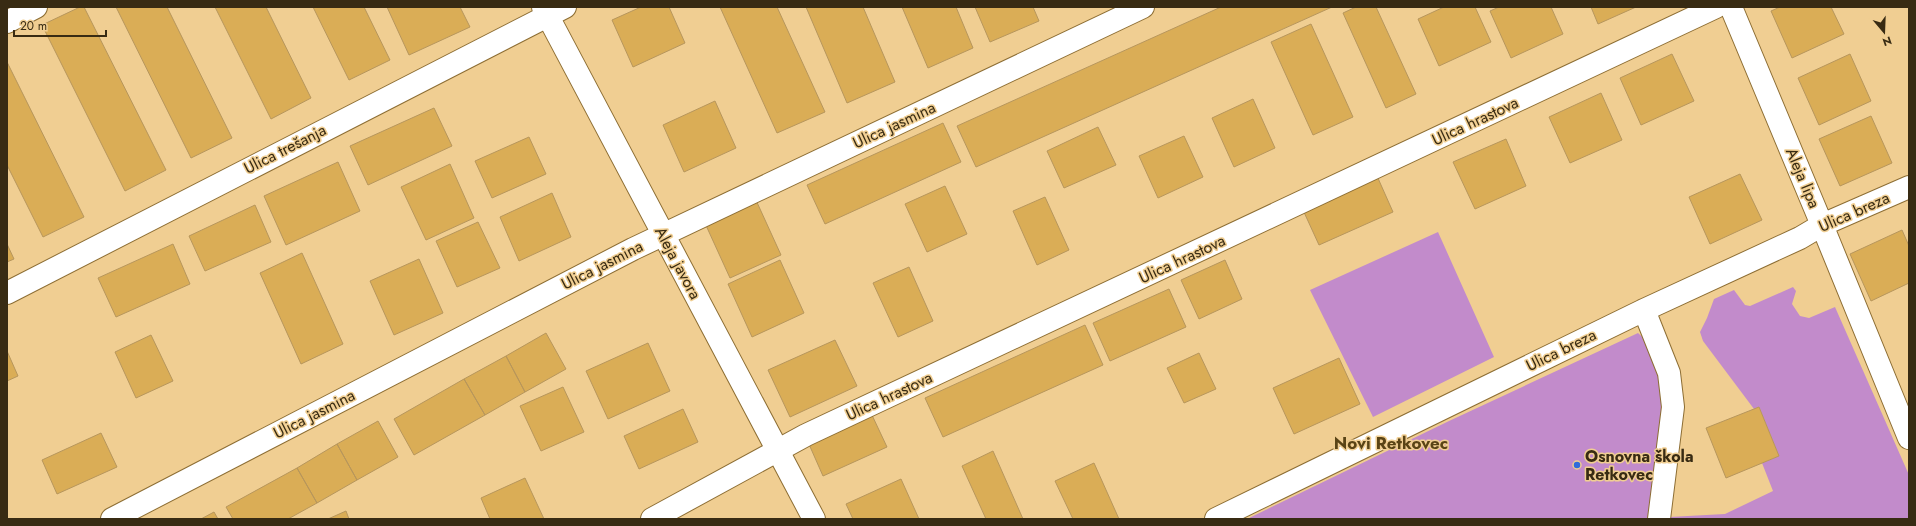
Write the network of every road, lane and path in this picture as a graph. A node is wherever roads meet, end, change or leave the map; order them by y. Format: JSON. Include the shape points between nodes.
{"nodes":[{"id":1,"x":36,"y":7,"type":"edge"},
{"id":2,"x":1143,"y":7,"type":"edge"},
{"id":3,"x":1716,"y":7,"type":"edge"},
{"id":4,"x":1731,"y":7,"type":"edge"},
{"id":5,"x":552,"y":10,"type":"edge"},
{"id":6,"x":7,"y":22,"type":"edge"},
{"id":7,"x":1909,"y":187,"type":"edge"},
{"id":8,"x":1822,"y":225,"type":"junction"},
{"id":9,"x":663,"y":234,"type":"junction"},
{"id":10,"x":7,"y":293,"type":"edge"},
{"id":11,"x":1644,"y":310,"type":"junction"},
{"id":12,"x":1909,"y":438,"type":"edge"},
{"id":13,"x":778,"y":452,"type":"junction"},
{"id":14,"x":112,"y":519,"type":"edge"},
{"id":15,"x":652,"y":519,"type":"edge"},
{"id":16,"x":814,"y":519,"type":"edge"},
{"id":17,"x":1216,"y":519,"type":"edge"},
{"id":18,"x":1660,"y":519,"type":"edge"}],
"edges":[{"from":1,"to":6,"type":"street"},
{"from":2,"to":9,"type":"street","name":"Ulica jasmina"},
{"from":3,"to":13,"type":"street","name":"Ulica hrastova","via":[[806,435]]},
{"from":4,"to":8,"type":"street","name":"Aleja lipa"},
{"from":5,"to":9,"type":"street","name":"Aleja javora"},
{"from":5,"to":10,"type":"street","name":"Ulica trešanja"},
{"from":7,"to":8,"type":"street","name":"Ulica breza"},
{"from":8,"to":11,"type":"street","name":"Ulica breza","via":[[1795,241]]},
{"from":8,"to":12,"type":"street","name":"Aleja lipa"},
{"from":9,"to":13,"type":"street","name":"Aleja javora"},
{"from":9,"to":14,"type":"street","name":"Ulica jasmina"},
{"from":11,"to":17,"type":"street","name":"Ulica breza"},
{"from":11,"to":18,"type":"street","via":[[1669,373],[1673,407]]},
{"from":13,"to":15,"type":"street","name":"Ulica hrastova"},
{"from":13,"to":16,"type":"street","name":"Aleja javora"}]}
